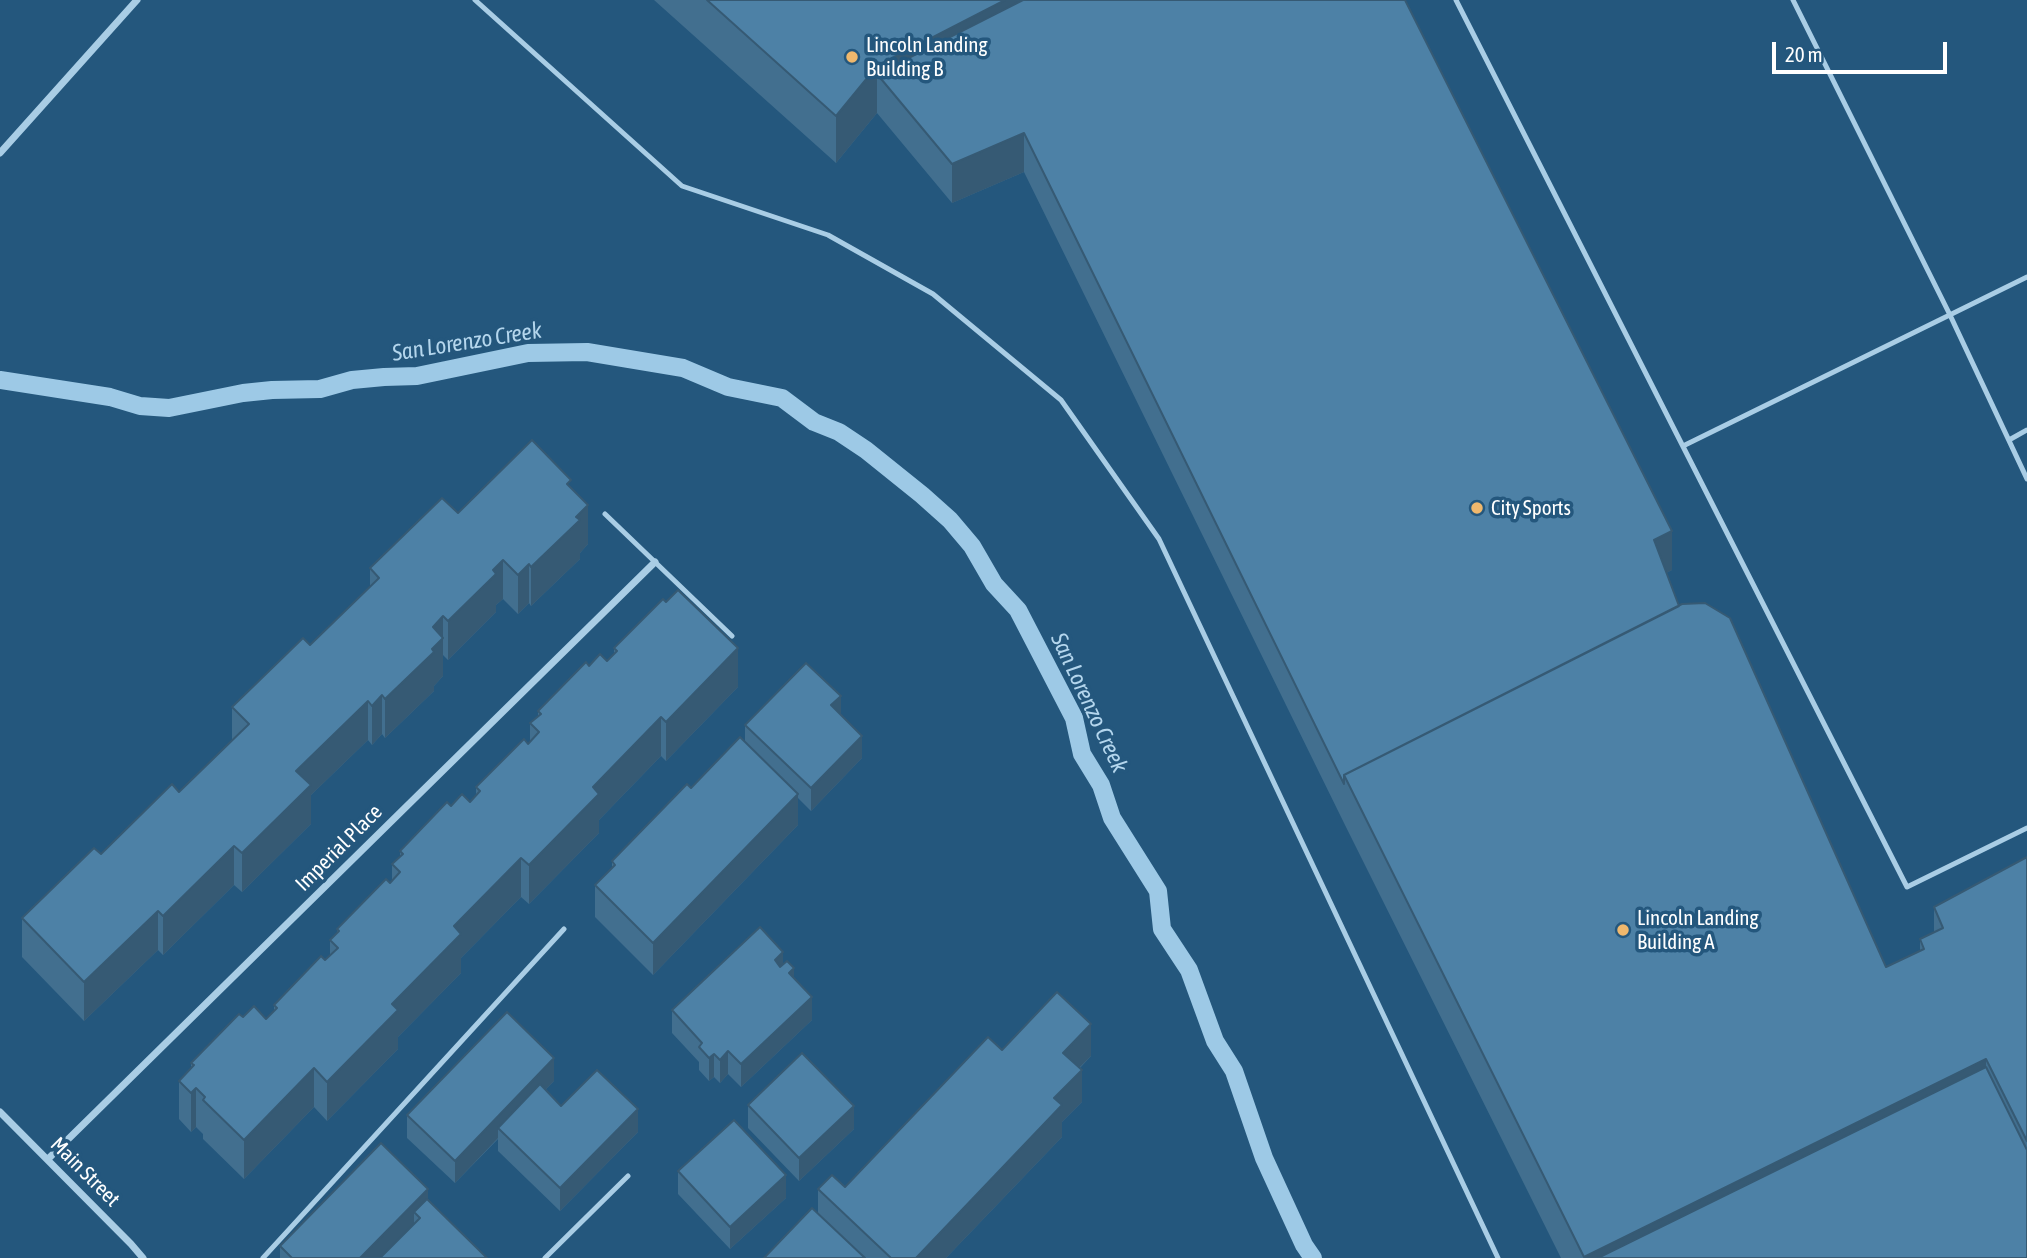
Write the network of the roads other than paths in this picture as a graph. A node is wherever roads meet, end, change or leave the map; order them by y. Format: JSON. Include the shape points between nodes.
{"nodes":[{"id":1,"x":137,"y":0,"type":"edge"},
{"id":2,"x":475,"y":0,"type":"edge"},
{"id":3,"x":1457,"y":0,"type":"edge"},
{"id":4,"x":1793,"y":0,"type":"edge"},
{"id":5,"x":0,"y":153,"type":"edge"},
{"id":6,"x":2027,"y":277,"type":"edge"},
{"id":7,"x":1950,"y":315,"type":"junction"},
{"id":8,"x":2027,"y":430,"type":"edge"},
{"id":9,"x":2008,"y":440,"type":"junction"},
{"id":10,"x":1683,"y":446,"type":"junction"},
{"id":11,"x":2027,"y":479,"type":"edge"},
{"id":12,"x":605,"y":514,"type":"dead end"},
{"id":13,"x":655,"y":562,"type":"junction"},
{"id":14,"x":732,"y":636,"type":"dead end"},
{"id":15,"x":2027,"y":828,"type":"edge"},
{"id":16,"x":564,"y":929,"type":"dead end"},
{"id":17,"x":0,"y":1112,"type":"edge"},
{"id":18,"x":48,"y":1159,"type":"junction"},
{"id":19,"x":628,"y":1176,"type":"dead end"},
{"id":20,"x":143,"y":1258,"type":"edge"},
{"id":21,"x":263,"y":1258,"type":"edge"},
{"id":22,"x":545,"y":1258,"type":"edge"},
{"id":23,"x":1498,"y":1258,"type":"edge"}],
"edges":[{"from":1,"to":5,"type":"street"},
{"from":2,"to":23,"type":"lane","via":[[682,186],[828,235],[933,294],[1062,400],[1160,539]]},
{"from":3,"to":10,"type":"lane"},
{"from":4,"to":7,"type":"lane"},
{"from":6,"to":7,"type":"lane"},
{"from":7,"to":9,"type":"lane"},
{"from":7,"to":10,"type":"lane"},
{"from":8,"to":9,"type":"lane"},
{"from":9,"to":11,"type":"lane"},
{"from":10,"to":15,"type":"lane","via":[[1907,887]]},
{"from":12,"to":13,"type":"lane"},
{"from":13,"to":14,"type":"lane"},
{"from":13,"to":18,"type":"street","name":"Imperial Place"},
{"from":16,"to":21,"type":"lane"},
{"from":17,"to":18,"type":"street","name":"Main Street"},
{"from":18,"to":20,"type":"street","name":"Main Street"},
{"from":19,"to":22,"type":"lane"}]}
